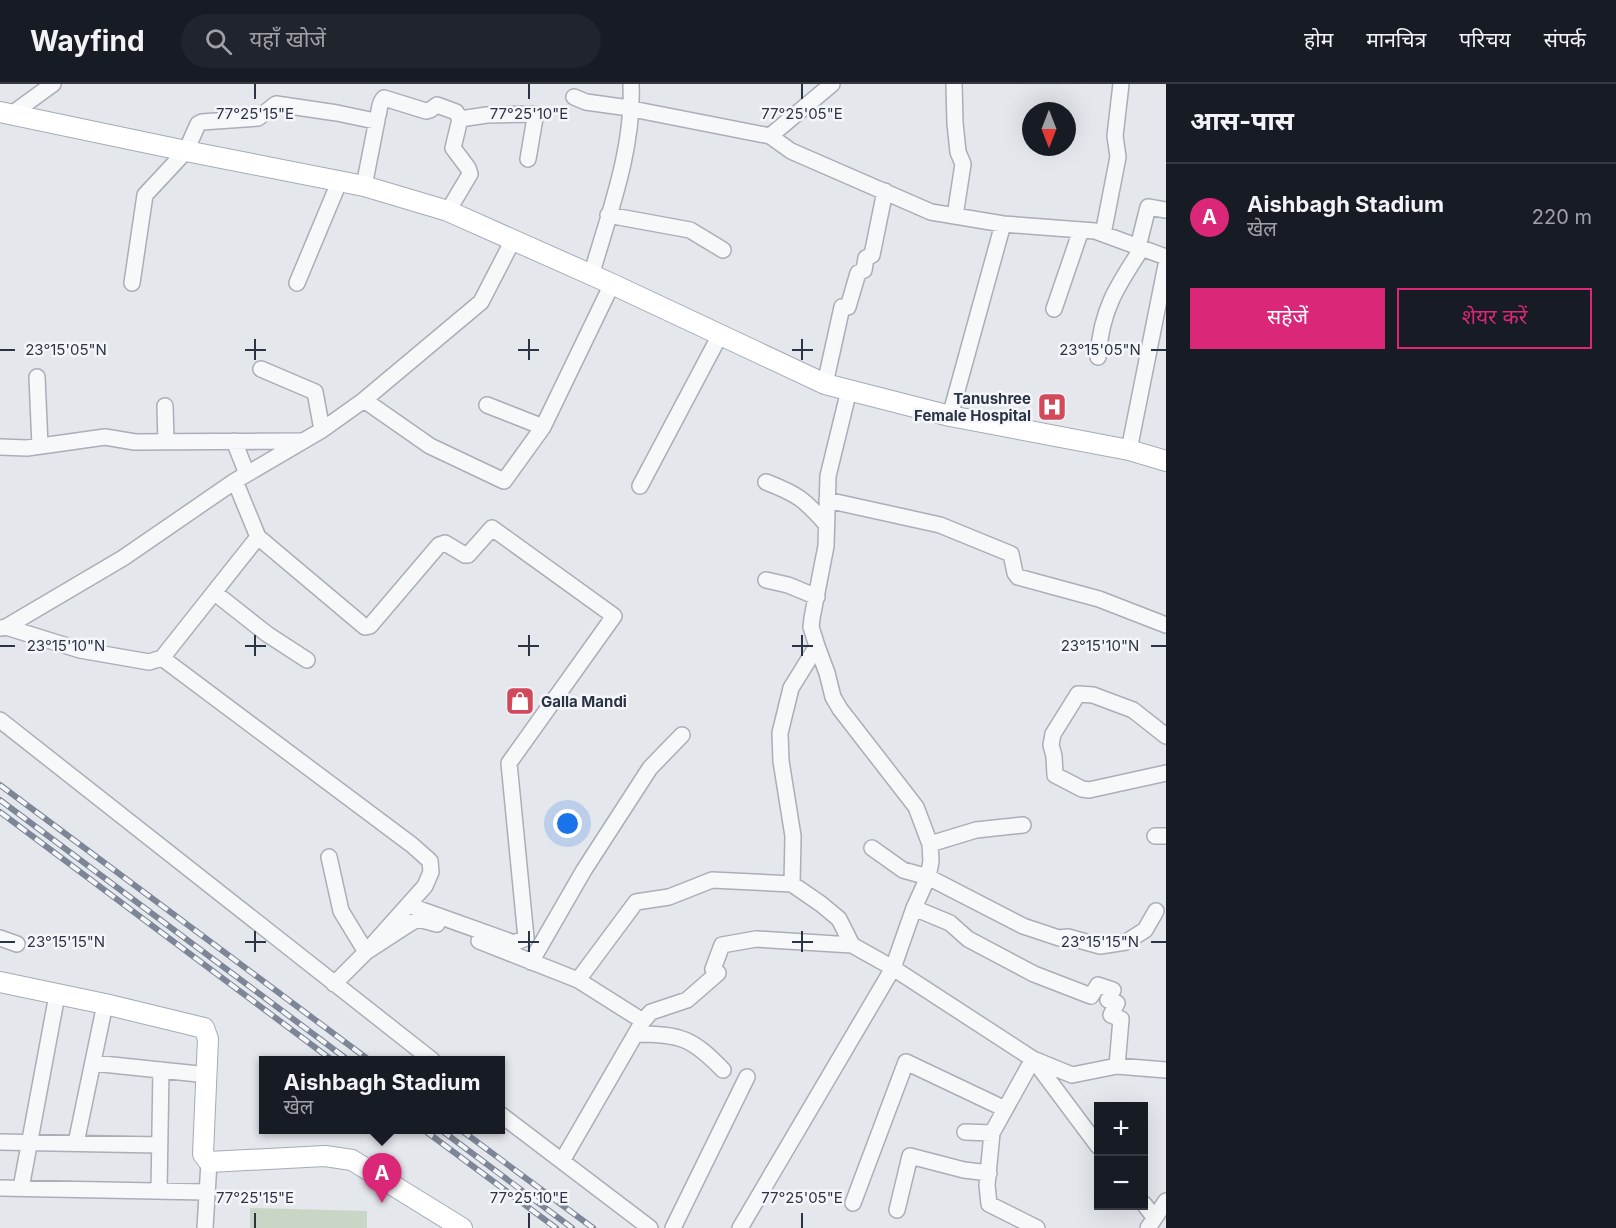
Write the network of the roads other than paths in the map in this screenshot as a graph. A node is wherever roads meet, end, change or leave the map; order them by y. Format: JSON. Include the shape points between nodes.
{"nodes":[{"id":1,"x":53,"y":84,"type":"edge"},
{"id":2,"x":631,"y":84,"type":"edge"},
{"id":3,"x":832,"y":84,"type":"edge"},
{"id":4,"x":954,"y":84,"type":"edge"},
{"id":5,"x":1121,"y":84,"type":"edge"},
{"id":6,"x":34,"y":89,"type":"edge"},
{"id":7,"x":381,"y":91,"type":"edge"},
{"id":8,"x":574,"y":98,"type":"dead end"},
{"id":9,"x":632,"y":110,"type":"junction"},
{"id":10,"x":7,"y":112,"type":"edge"},
{"id":11,"x":460,"y":119,"type":"junction"},
{"id":12,"x":377,"y":120,"type":"junction"},
{"id":13,"x":770,"y":136,"type":"junction"},
{"id":14,"x":186,"y":151,"type":"junction"},
{"id":15,"x":528,"y":159,"type":"dead end"},
{"id":16,"x":340,"y":180,"type":"junction"},
{"id":17,"x":364,"y":186,"type":"junction"},
{"id":18,"x":885,"y":191,"type":"junction"},
{"id":19,"x":1166,"y":210,"type":"edge"},
{"id":20,"x":448,"y":211,"type":"junction"},
{"id":21,"x":608,"y":215,"type":"junction"},
{"id":22,"x":955,"y":216,"type":"junction"},
{"id":23,"x":1003,"y":224,"type":"junction"},
{"id":24,"x":1081,"y":230,"type":"junction"},
{"id":25,"x":1103,"y":234,"type":"junction"},
{"id":26,"x":513,"y":240,"type":"junction"},
{"id":27,"x":1140,"y":248,"type":"junction"},
{"id":28,"x":723,"y":250,"type":"dead end"},
{"id":29,"x":1166,"y":257,"type":"edge"},
{"id":30,"x":1166,"y":266,"type":"edge"},
{"id":31,"x":591,"y":276,"type":"junction"},
{"id":32,"x":132,"y":283,"type":"dead end"},
{"id":33,"x":297,"y":283,"type":"dead end"},
{"id":34,"x":612,"y":284,"type":"junction"},
{"id":35,"x":1054,"y":309,"type":"dead end"},
{"id":36,"x":720,"y":335,"type":"junction"},
{"id":37,"x":1098,"y":357,"type":"dead end"},
{"id":38,"x":261,"y":369,"type":"dead end"},
{"id":39,"x":37,"y":377,"type":"dead end"},
{"id":40,"x":825,"y":384,"type":"junction"},
{"id":41,"x":849,"y":390,"type":"junction"},
{"id":42,"x":364,"y":400,"type":"junction"},
{"id":43,"x":487,"y":405,"type":"dead end"},
{"id":44,"x":165,"y":406,"type":"dead end"},
{"id":45,"x":950,"y":416,"type":"junction"},
{"id":46,"x":543,"y":428,"type":"junction"},
{"id":47,"x":322,"y":430,"type":"junction"},
{"id":48,"x":234,"y":441,"type":"junction"},
{"id":49,"x":301,"y":441,"type":"junction"},
{"id":50,"x":166,"y":442,"type":"junction"},
{"id":51,"x":40,"y":446,"type":"junction"},
{"id":52,"x":0,"y":447,"type":"edge"},
{"id":53,"x":1129,"y":450,"type":"junction"},
{"id":54,"x":1166,"y":461,"type":"edge"},
{"id":55,"x":241,"y":478,"type":"junction"},
{"id":56,"x":766,"y":482,"type":"dead end"},
{"id":57,"x":640,"y":486,"type":"dead end"},
{"id":58,"x":827,"y":500,"type":"junction"},
{"id":59,"x":826,"y":524,"type":"junction"},
{"id":60,"x":258,"y":537,"type":"junction"},
{"id":61,"x":766,"y":580,"type":"dead end"},
{"id":62,"x":215,"y":593,"type":"junction"},
{"id":63,"x":817,"y":597,"type":"junction"},
{"id":64,"x":1166,"y":625,"type":"edge"},
{"id":65,"x":3,"y":627,"type":"edge"},
{"id":66,"x":817,"y":646,"type":"junction"},
{"id":67,"x":162,"y":658,"type":"junction"},
{"id":68,"x":307,"y":660,"type":"dead end"},
{"id":69,"x":0,"y":720,"type":"edge"},
{"id":70,"x":682,"y":735,"type":"dead end"},
{"id":71,"x":1166,"y":736,"type":"edge"},
{"id":72,"x":1166,"y":773,"type":"edge"},
{"id":73,"x":1023,"y":825,"type":"dead end"},
{"id":74,"x":930,"y":844,"type":"junction"},
{"id":75,"x":872,"y":848,"type":"dead end"},
{"id":76,"x":329,"y":857,"type":"dead end"},
{"id":77,"x":928,"y":877,"type":"junction"},
{"id":78,"x":792,"y":884,"type":"junction"},
{"id":79,"x":408,"y":905,"type":"junction"},
{"id":80,"x":914,"y":908,"type":"junction"},
{"id":81,"x":1156,"y":911,"type":"dead end"},
{"id":82,"x":0,"y":938,"type":"edge"},
{"id":83,"x":17,"y":944,"type":"dead end"},
{"id":84,"x":852,"y":945,"type":"junction"},
{"id":85,"x":366,"y":952,"type":"junction"},
{"id":86,"x":531,"y":962,"type":"junction"},
{"id":87,"x":893,"y":968,"type":"junction"},
{"id":88,"x":578,"y":980,"type":"junction"},
{"id":89,"x":0,"y":982,"type":"edge"},
{"id":90,"x":334,"y":984,"type":"junction"},
{"id":91,"x":57,"y":995,"type":"junction"},
{"id":92,"x":105,"y":1004,"type":"junction"},
{"id":93,"x":640,"y":1028,"type":"junction"},
{"id":94,"x":427,"y":1056,"type":"edge"},
{"id":95,"x":1034,"y":1059,"type":"junction"},
{"id":96,"x":93,"y":1063,"type":"junction"},
{"id":97,"x":1117,"y":1066,"type":"junction"},
{"id":98,"x":160,"y":1070,"type":"junction"},
{"id":99,"x":723,"y":1070,"type":"dead end"},
{"id":100,"x":1166,"y":1070,"type":"edge"},
{"id":101,"x":208,"y":1076,"type":"junction"},
{"id":102,"x":747,"y":1077,"type":"dead end"},
{"id":103,"x":1005,"y":1109,"type":"junction"},
{"id":104,"x":505,"y":1117,"type":"edge"},
{"id":105,"x":965,"y":1132,"type":"dead end"},
{"id":106,"x":992,"y":1133,"type":"junction"},
{"id":107,"x":1094,"y":1141,"type":"edge"},
{"id":108,"x":0,"y":1142,"type":"edge"},
{"id":109,"x":29,"y":1142,"type":"junction"},
{"id":110,"x":76,"y":1143,"type":"junction"},
{"id":111,"x":159,"y":1145,"type":"junction"},
{"id":112,"x":562,"y":1161,"type":"junction"},
{"id":113,"x":209,"y":1162,"type":"junction"},
{"id":114,"x":988,"y":1173,"type":"junction"},
{"id":115,"x":0,"y":1188,"type":"edge"},
{"id":116,"x":21,"y":1188,"type":"junction"},
{"id":117,"x":159,"y":1191,"type":"junction"},
{"id":118,"x":206,"y":1192,"type":"junction"},
{"id":119,"x":1166,"y":1201,"type":"edge"},
{"id":120,"x":853,"y":1203,"type":"dead end"},
{"id":121,"x":897,"y":1210,"type":"dead end"},
{"id":122,"x":1151,"y":1222,"type":"edge"},
{"id":123,"x":205,"y":1228,"type":"edge"},
{"id":124,"x":462,"y":1228,"type":"edge"},
{"id":125,"x":650,"y":1228,"type":"edge"},
{"id":126,"x":673,"y":1228,"type":"edge"},
{"id":127,"x":740,"y":1228,"type":"edge"},
{"id":128,"x":1037,"y":1228,"type":"edge"}],
"edges":[{"from":1,"to":6,"type":"street"},
{"from":2,"to":9,"type":"street"},
{"from":3,"to":13,"type":"street"},
{"from":4,"to":22,"type":"street","via":[[958,152],[963,164]]},
{"from":5,"to":25,"type":"street","via":[[1115,136],[1118,157]]},
{"from":6,"to":10,"type":"street"},
{"from":7,"to":11,"type":"street","via":[[387,98],[426,111],[438,105],[456,112]]},
{"from":7,"to":12,"type":"street"},
{"from":8,"to":9,"type":"street"},
{"from":9,"to":13,"type":"street"},
{"from":9,"to":21,"type":"street"},
{"from":10,"to":14,"type":"main road"},
{"from":11,"to":15,"type":"street","via":[[533,114]]},
{"from":11,"to":20,"type":"street","via":[[453,148],[470,174]]},
{"from":12,"to":14,"type":"street","via":[[276,104],[258,118],[198,124]]},
{"from":12,"to":17,"type":"street"},
{"from":13,"to":18,"type":"street","via":[[791,151]]},
{"from":14,"to":16,"type":"main road"},
{"from":14,"to":32,"type":"street","via":[[145,195]]},
{"from":16,"to":17,"type":"main road"},
{"from":16,"to":33,"type":"street"},
{"from":17,"to":20,"type":"main road"},
{"from":18,"to":22,"type":"street","via":[[931,212]]},
{"from":18,"to":40,"type":"street","via":[[873,255],[866,258],[864,270],[858,273],[848,307],[842,307]]},
{"from":19,"to":27,"type":"street","via":[[1148,208]]},
{"from":20,"to":26,"type":"main road"},
{"from":21,"to":28,"type":"street","via":[[690,231]]},
{"from":21,"to":31,"type":"street"},
{"from":22,"to":23,"type":"street"},
{"from":23,"to":24,"type":"street"},
{"from":23,"to":45,"type":"street"},
{"from":24,"to":25,"type":"street"},
{"from":24,"to":35,"type":"street"},
{"from":25,"to":27,"type":"street"},
{"from":26,"to":31,"type":"main road"},
{"from":26,"to":42,"type":"street","via":[[481,302]]},
{"from":27,"to":29,"type":"street"},
{"from":27,"to":37,"type":"street","via":[[1106,310]]},
{"from":30,"to":53,"type":"street"},
{"from":31,"to":34,"type":"main road"},
{"from":34,"to":36,"type":"main road"},
{"from":34,"to":46,"type":"street"},
{"from":36,"to":40,"type":"main road"},
{"from":36,"to":57,"type":"street"},
{"from":38,"to":47,"type":"street","via":[[315,392]]},
{"from":39,"to":51,"type":"street"},
{"from":40,"to":41,"type":"main road"},
{"from":41,"to":45,"type":"main road"},
{"from":41,"to":58,"type":"street","via":[[828,476]]},
{"from":42,"to":46,"type":"street","via":[[430,446],[504,481]]},
{"from":42,"to":47,"type":"street"},
{"from":43,"to":46,"type":"street"},
{"from":44,"to":50,"type":"street"},
{"from":45,"to":53,"type":"main road"},
{"from":47,"to":49,"type":"street"},
{"from":48,"to":49,"type":"street"},
{"from":48,"to":50,"type":"street"},
{"from":48,"to":55,"type":"street"},
{"from":49,"to":55,"type":"street"},
{"from":50,"to":51,"type":"street","via":[[105,437]]},
{"from":51,"to":52,"type":"street"},
{"from":53,"to":54,"type":"main road"},
{"from":55,"to":60,"type":"street"},
{"from":55,"to":65,"type":"street","via":[[123,558]]},
{"from":56,"to":59,"type":"street","via":[[807,502]]},
{"from":58,"to":59,"type":"street"},
{"from":58,"to":64,"type":"street","via":[[959,531],[1011,554],[1018,577],[1099,599]]},
{"from":59,"to":63,"type":"street"},
{"from":60,"to":62,"type":"street"},
{"from":60,"to":79,"type":"street","via":[[365,627],[370,626],[439,545],[445,543],[468,555],[492,528],[614,616],[509,763],[526,938],[514,943]]},
{"from":61,"to":63,"type":"street"},
{"from":62,"to":67,"type":"street"},
{"from":62,"to":68,"type":"street"},
{"from":63,"to":66,"type":"street","via":[[811,627]]},
{"from":65,"to":67,"type":"street","via":[[80,650],[149,662]]},
{"from":66,"to":74,"type":"street","via":[[833,697],[916,807]]},
{"from":66,"to":78,"type":"street","via":[[791,688],[780,733],[794,836]]},
{"from":67,"to":79,"type":"street","via":[[430,861],[431,872],[425,886]]},
{"from":69,"to":90,"type":"street"},
{"from":70,"to":86,"type":"street","via":[[650,768]]},
{"from":71,"to":72,"type":"street","via":[[1133,710],[1093,695],[1078,694],[1053,734],[1051,745],[1055,775],[1082,789]]},
{"from":73,"to":74,"type":"street","via":[[976,830]]},
{"from":74,"to":77,"type":"street"},
{"from":75,"to":77,"type":"street","via":[[903,870]]},
{"from":76,"to":85,"type":"street","via":[[341,911]]},
{"from":77,"to":80,"type":"street"},
{"from":77,"to":81,"type":"street","via":[[1029,929],[1100,946],[1133,939]]},
{"from":78,"to":84,"type":"street","via":[[839,919]]},
{"from":78,"to":88,"type":"street","via":[[712,880],[669,897],[636,902]]},
{"from":79,"to":85,"type":"street"},
{"from":80,"to":87,"type":"street"},
{"from":80,"to":97,"type":"street","via":[[950,923],[968,939],[1034,974],[1091,996],[1098,985],[1113,990],[1108,1000],[1117,1003],[1111,1015],[1121,1019]]},
{"from":82,"to":83,"type":"street"},
{"from":84,"to":87,"type":"street"},
{"from":84,"to":93,"type":"street","via":[[756,939],[722,945],[712,969],[718,973],[687,1000],[651,1012]]},
{"from":85,"to":86,"type":"street","via":[[418,919]]},
{"from":85,"to":90,"type":"street"},
{"from":86,"to":88,"type":"street"},
{"from":87,"to":95,"type":"street"},
{"from":87,"to":127,"type":"street"},
{"from":88,"to":93,"type":"street"},
{"from":89,"to":91,"type":"main road"},
{"from":90,"to":94,"type":"street"},
{"from":91,"to":92,"type":"main road"},
{"from":91,"to":109,"type":"street"},
{"from":92,"to":96,"type":"street"},
{"from":92,"to":101,"type":"main road","via":[[204,1028]]},
{"from":93,"to":99,"type":"street","via":[[686,1039]]},
{"from":93,"to":112,"type":"street"},
{"from":95,"to":97,"type":"street","via":[[1072,1075]]},
{"from":95,"to":103,"type":"street"},
{"from":95,"to":107,"type":"street"},
{"from":96,"to":98,"type":"street"},
{"from":96,"to":110,"type":"street"},
{"from":97,"to":100,"type":"street"},
{"from":98,"to":101,"type":"street"},
{"from":98,"to":111,"type":"street"},
{"from":101,"to":113,"type":"main road","via":[[203,1154]]},
{"from":102,"to":126,"type":"street"},
{"from":103,"to":106,"type":"street"},
{"from":103,"to":120,"type":"street","via":[[906,1062]]},
{"from":104,"to":112,"type":"street"},
{"from":105,"to":106,"type":"street"},
{"from":106,"to":114,"type":"street"},
{"from":108,"to":109,"type":"street"},
{"from":109,"to":110,"type":"street"},
{"from":109,"to":116,"type":"street"},
{"from":110,"to":111,"type":"street"},
{"from":111,"to":117,"type":"street"},
{"from":112,"to":125,"type":"street"},
{"from":113,"to":118,"type":"street"},
{"from":113,"to":124,"type":"main road","via":[[325,1156],[352,1160]]},
{"from":114,"to":121,"type":"street","via":[[910,1156]]},
{"from":114,"to":128,"type":"street","via":[[989,1204]]},
{"from":115,"to":116,"type":"street"},
{"from":116,"to":117,"type":"street"},
{"from":117,"to":118,"type":"street"},
{"from":118,"to":123,"type":"street"},
{"from":119,"to":122,"type":"street"}]}
